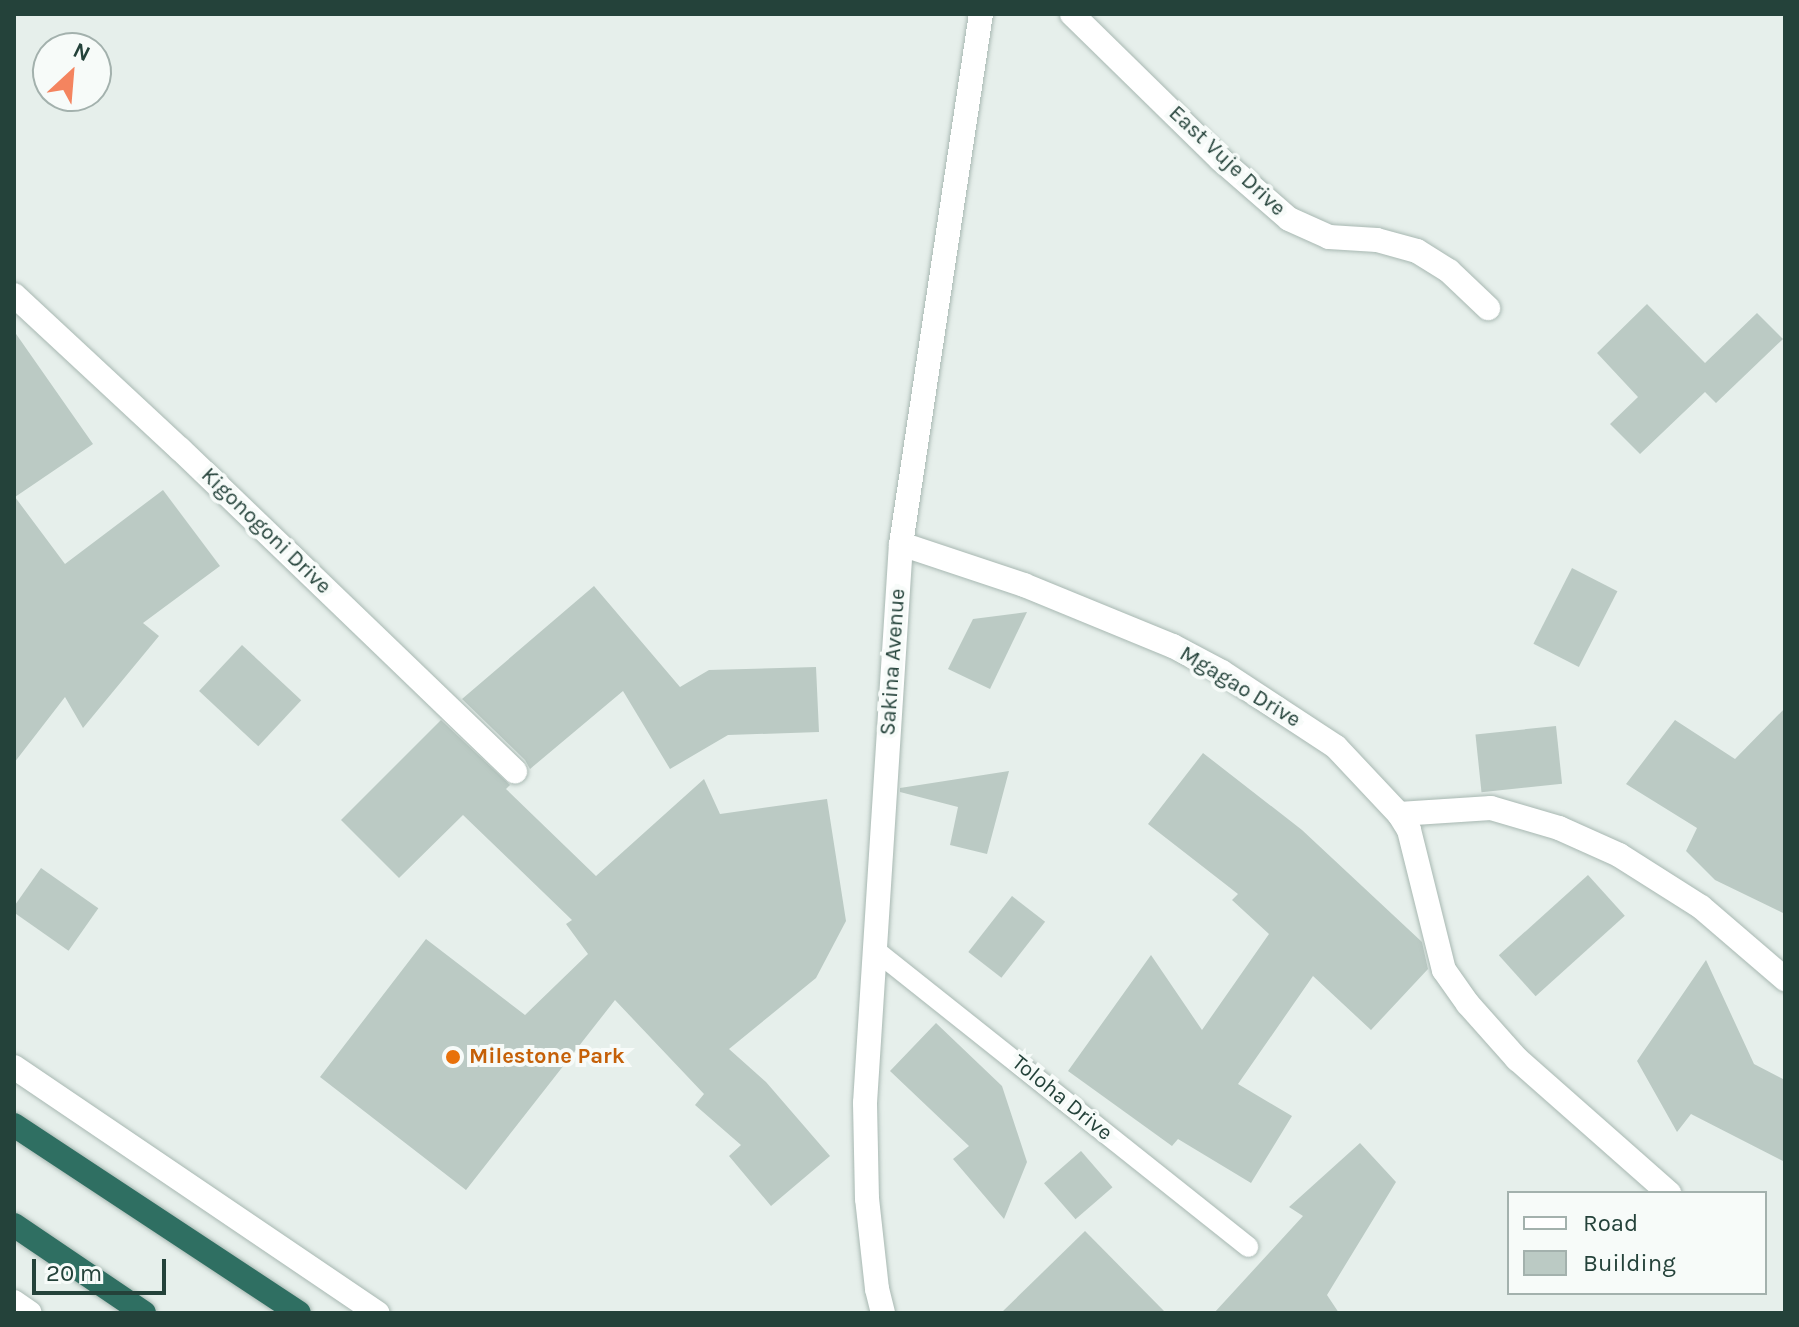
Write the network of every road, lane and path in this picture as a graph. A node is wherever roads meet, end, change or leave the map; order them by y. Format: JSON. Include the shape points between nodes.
{"nodes":[{"id":1,"x":981,"y":14,"type":"edge"},
{"id":2,"x":1072,"y":14,"type":"edge"},
{"id":3,"x":14,"y":295,"type":"edge"},
{"id":4,"x":1488,"y":308,"type":"dead end"},
{"id":5,"x":901,"y":544,"type":"junction"},
{"id":6,"x":515,"y":771,"type":"dead end"},
{"id":7,"x":1399,"y":814,"type":"junction"},
{"id":8,"x":875,"y":950,"type":"junction"},
{"id":9,"x":1785,"y":979,"type":"edge"},
{"id":10,"x":14,"y":1067,"type":"edge"},
{"id":11,"x":14,"y":1125,"type":"edge"},
{"id":12,"x":1667,"y":1191,"type":"edge"},
{"id":13,"x":14,"y":1225,"type":"edge"},
{"id":14,"x":1248,"y":1247,"type":"dead end"},
{"id":15,"x":14,"y":1302,"type":"edge"},
{"id":16,"x":30,"y":1313,"type":"edge"},
{"id":17,"x":144,"y":1313,"type":"edge"},
{"id":18,"x":299,"y":1313,"type":"edge"},
{"id":19,"x":377,"y":1313,"type":"edge"},
{"id":20,"x":883,"y":1313,"type":"edge"}],
"edges":[{"from":1,"to":5,"type":"street","name":"Sakina Avenue"},
{"from":2,"to":4,"type":"street","name":"East Vuje Drive","via":[[1289,219],[1329,237],[1377,240],[1417,251],[1449,271]]},
{"from":3,"to":6,"type":"street","name":"Kigonogoni Drive"},
{"from":5,"to":7,"type":"street","name":"Mgagao Drive","via":[[1024,585],[1173,646],[1222,672],[1336,747]]},
{"from":5,"to":8,"type":"street","name":"Sakina Avenue"},
{"from":7,"to":9,"type":"street","via":[[1491,808],[1559,828],[1619,855],[1701,907]]},
{"from":7,"to":12,"type":"street","name":"Mgagao Drive","via":[[1414,841],[1444,970],[1483,1024],[1517,1059]]},
{"from":8,"to":14,"type":"lane","name":"Toloha Drive"},
{"from":8,"to":20,"type":"street","name":"Sakina Avenue","via":[[865,1103],[867,1199]]},
{"from":10,"to":19,"type":"street"},
{"from":11,"to":18,"type":"highway"},
{"from":13,"to":17,"type":"highway"},
{"from":15,"to":16,"type":"street"}]}
